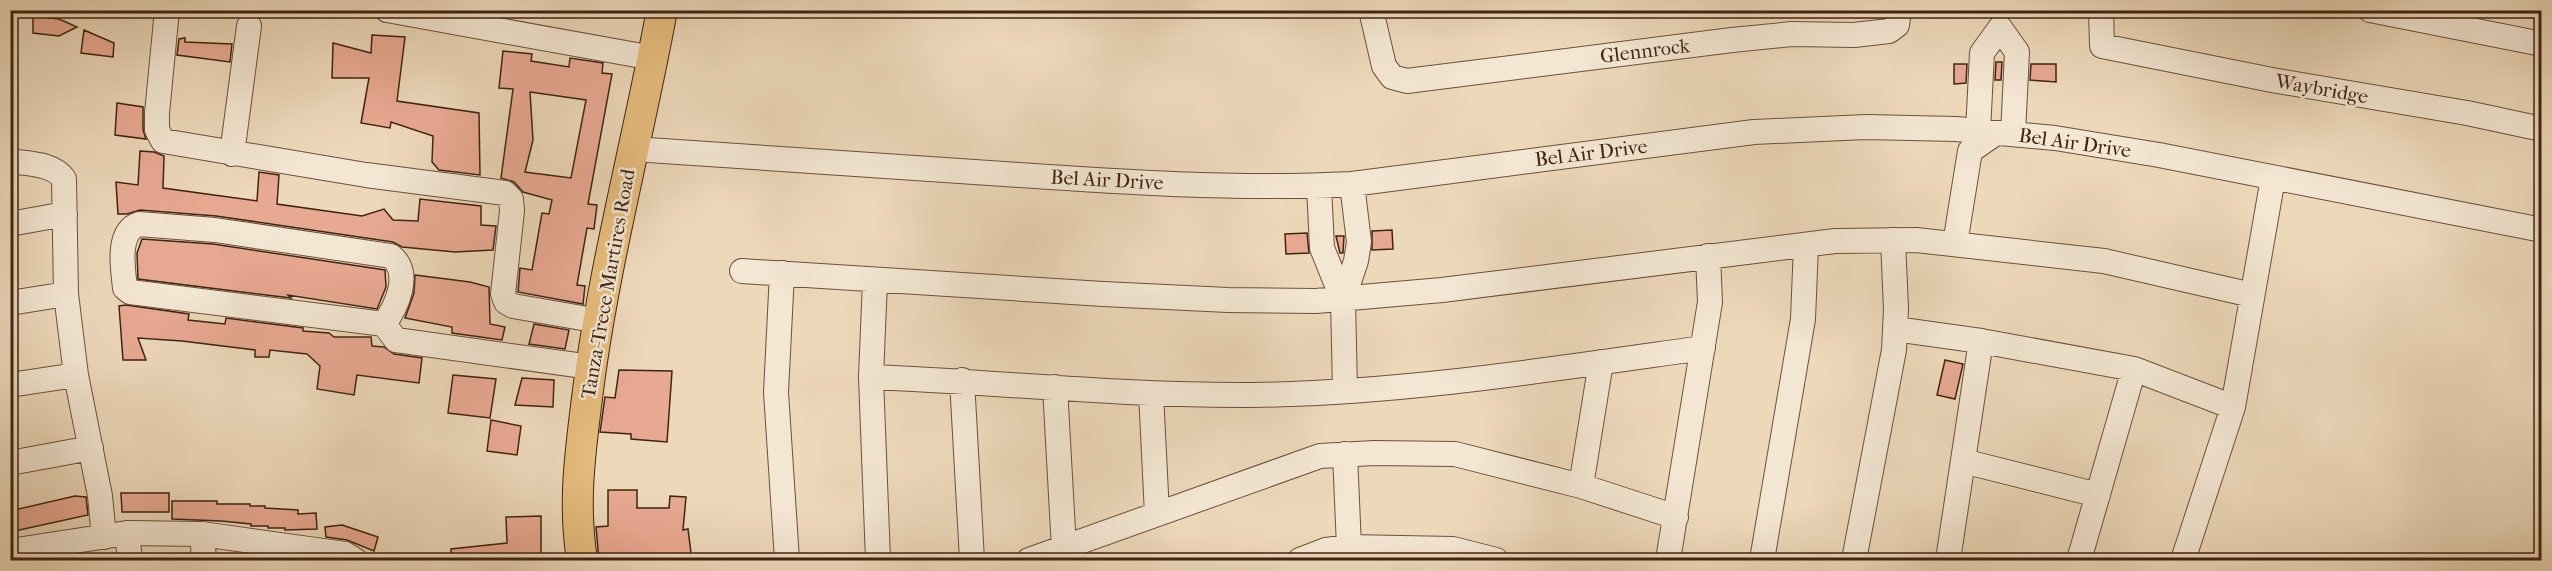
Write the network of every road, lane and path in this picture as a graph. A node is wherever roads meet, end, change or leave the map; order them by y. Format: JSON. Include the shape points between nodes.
{"nodes":[{"id":1,"x":167,"y":10,"type":"edge"},
{"id":2,"x":387,"y":10,"type":"edge"},
{"id":3,"x":662,"y":10,"type":"edge"},
{"id":4,"x":1371,"y":10,"type":"edge"},
{"id":5,"x":2101,"y":10,"type":"edge"},
{"id":6,"x":2370,"y":10,"type":"edge"},
{"id":7,"x":1898,"y":18,"type":"edge"},
{"id":8,"x":2000,"y":19,"type":"edge"},
{"id":9,"x":249,"y":26,"type":"dead end"},
{"id":10,"x":2541,"y":44,"type":"edge"},
{"id":11,"x":653,"y":58,"type":"junction"},
{"id":12,"x":2541,"y":129,"type":"edge"},
{"id":13,"x":1996,"y":133,"type":"junction"},
{"id":14,"x":633,"y":149,"type":"junction"},
{"id":15,"x":232,"y":154,"type":"junction"},
{"id":16,"x":10,"y":161,"type":"edge"},
{"id":17,"x":2273,"y":178,"type":"junction"},
{"id":18,"x":1352,"y":184,"type":"junction"},
{"id":19,"x":1319,"y":186,"type":"junction"},
{"id":20,"x":65,"y":214,"type":"junction"},
{"id":21,"x":10,"y":224,"type":"edge"},
{"id":22,"x":2541,"y":230,"type":"edge"},
{"id":23,"x":1893,"y":240,"type":"junction"},
{"id":24,"x":1955,"y":244,"type":"junction"},
{"id":25,"x":1806,"y":245,"type":"junction"},
{"id":26,"x":1708,"y":256,"type":"junction"},
{"id":27,"x":742,"y":271,"type":"dead end"},
{"id":28,"x":782,"y":273,"type":"junction"},
{"id":29,"x":875,"y":281,"type":"junction"},
{"id":30,"x":66,"y":294,"type":"junction"},
{"id":31,"x":2252,"y":295,"type":"junction"},
{"id":32,"x":1343,"y":300,"type":"junction"},
{"id":33,"x":10,"y":303,"type":"edge"},
{"id":34,"x":599,"y":321,"type":"junction"},
{"id":35,"x":384,"y":324,"type":"junction"},
{"id":36,"x":1895,"y":329,"type":"junction"},
{"id":37,"x":1981,"y":341,"type":"junction"},
{"id":38,"x":1703,"y":348,"type":"junction"},
{"id":39,"x":1601,"y":362,"type":"junction"},
{"id":40,"x":591,"y":367,"type":"junction"},
{"id":41,"x":2134,"y":369,"type":"junction"},
{"id":42,"x":76,"y":375,"type":"junction"},
{"id":43,"x":871,"y":377,"type":"junction"},
{"id":44,"x":962,"y":380,"type":"junction"},
{"id":45,"x":10,"y":385,"type":"edge"},
{"id":46,"x":1055,"y":387,"type":"junction"},
{"id":47,"x":1345,"y":391,"type":"junction"},
{"id":48,"x":1151,"y":393,"type":"junction"},
{"id":49,"x":2234,"y":408,"type":"junction"},
{"id":50,"x":91,"y":448,"type":"junction"},
{"id":51,"x":1345,"y":454,"type":"junction"},
{"id":52,"x":1963,"y":461,"type":"junction"},
{"id":53,"x":10,"y":463,"type":"edge"},
{"id":54,"x":1581,"y":486,"type":"junction"},
{"id":55,"x":2098,"y":495,"type":"junction"},
{"id":56,"x":1157,"y":514,"type":"junction"},
{"id":57,"x":1676,"y":516,"type":"junction"},
{"id":58,"x":202,"y":534,"type":"junction"},
{"id":59,"x":116,"y":535,"type":"junction"},
{"id":60,"x":1349,"y":547,"type":"junction"},
{"id":61,"x":1064,"y":549,"type":"junction"},
{"id":62,"x":10,"y":551,"type":"edge"},
{"id":63,"x":54,"y":552,"type":"edge"},
{"id":64,"x":283,"y":553,"type":"edge"},
{"id":65,"x":350,"y":557,"type":"edge"},
{"id":66,"x":130,"y":561,"type":"edge"},
{"id":67,"x":204,"y":561,"type":"edge"},
{"id":68,"x":582,"y":561,"type":"edge"},
{"id":69,"x":787,"y":561,"type":"edge"},
{"id":70,"x":878,"y":561,"type":"edge"},
{"id":71,"x":972,"y":561,"type":"edge"},
{"id":72,"x":1029,"y":561,"type":"edge"},
{"id":73,"x":1300,"y":561,"type":"edge"},
{"id":74,"x":1496,"y":561,"type":"edge"},
{"id":75,"x":1668,"y":561,"type":"edge"},
{"id":76,"x":1762,"y":561,"type":"edge"},
{"id":77,"x":1854,"y":561,"type":"edge"},
{"id":78,"x":1948,"y":561,"type":"edge"},
{"id":79,"x":2079,"y":561,"type":"edge"},
{"id":80,"x":2183,"y":561,"type":"edge"}],
"edges":[{"from":1,"to":15,"type":"street","via":[[157,130],[163,141]]},
{"from":2,"to":11,"type":"street"},
{"from":3,"to":11,"type":"main road","name":"Tanza-Trece Martires Road"},
{"from":4,"to":7,"type":"street","name":"Glennrock","via":[[1384,66],[1392,77],[1407,81],[1792,34],[1889,31]]},
{"from":5,"to":12,"type":"street","name":"Waybridge","via":[[2103,46]]},
{"from":6,"to":10,"type":"street"},
{"from":8,"to":13,"type":"street","via":[[1982,53]]},
{"from":8,"to":13,"type":"street","via":[[2017,52]]},
{"from":9,"to":15,"type":"street"},
{"from":11,"to":14,"type":"main road","name":"Tanza-Trece Martires Road"},
{"from":13,"to":17,"type":"street","name":"Bel Air Drive","via":[[2055,138]]},
{"from":13,"to":18,"type":"street","name":"Bel Air Drive","via":[[1866,127],[1754,132]]},
{"from":13,"to":24,"type":"street","via":[[1970,151]]},
{"from":14,"to":19,"type":"street","name":"Bel Air Drive","via":[[1089,180]]},
{"from":14,"to":34,"type":"main road","name":"Tanza-Trece Martires Road"},
{"from":15,"to":34,"type":"street","via":[[506,193],[512,211],[503,294],[506,302]]},
{"from":16,"to":20,"type":"street","via":[[59,172],[64,179]]},
{"from":17,"to":22,"type":"street","name":"Bel Air Drive"},
{"from":17,"to":31,"type":"street"},
{"from":18,"to":19,"type":"street","name":"Bel Air Drive"},
{"from":18,"to":32,"type":"street","via":[[1359,242]]},
{"from":19,"to":32,"type":"street","via":[[1322,248]]},
{"from":20,"to":21,"type":"street"},
{"from":20,"to":30,"type":"street"},
{"from":23,"to":24,"type":"street"},
{"from":23,"to":25,"type":"street","via":[[1835,240]]},
{"from":23,"to":36,"type":"street"},
{"from":24,"to":31,"type":"street","via":[[2104,261]]},
{"from":25,"to":26,"type":"street"},
{"from":25,"to":76,"type":"street","via":[[1803,319]]},
{"from":26,"to":32,"type":"street"},
{"from":26,"to":38,"type":"street","via":[[1710,302]]},
{"from":27,"to":28,"type":"street"},
{"from":28,"to":29,"type":"street"},
{"from":28,"to":69,"type":"street","via":[[776,392]]},
{"from":29,"to":32,"type":"street","via":[[1228,300]]},
{"from":29,"to":43,"type":"street"},
{"from":30,"to":33,"type":"street"},
{"from":30,"to":42,"type":"street"},
{"from":31,"to":49,"type":"street"},
{"from":32,"to":47,"type":"street"},
{"from":34,"to":40,"type":"main road","name":"Tanza-Trece Martires Road"},
{"from":35,"to":35,"type":"street","via":[[130,292],[125,288],[123,262],[126,234],[139,224],[391,256],[398,261],[402,280],[396,308]]},
{"from":35,"to":40,"type":"street","via":[[396,340]]},
{"from":36,"to":37,"type":"street"},
{"from":36,"to":77,"type":"street"},
{"from":37,"to":41,"type":"street"},
{"from":37,"to":52,"type":"street"},
{"from":38,"to":39,"type":"street"},
{"from":38,"to":57,"type":"street"},
{"from":39,"to":47,"type":"street"},
{"from":39,"to":54,"type":"street"},
{"from":40,"to":68,"type":"main road","name":"Tanza-Trece Martires Road","via":[[577,483]]},
{"from":41,"to":49,"type":"street"},
{"from":41,"to":55,"type":"street"},
{"from":42,"to":45,"type":"street"},
{"from":42,"to":50,"type":"street"},
{"from":43,"to":44,"type":"street"},
{"from":43,"to":70,"type":"street"},
{"from":44,"to":46,"type":"street"},
{"from":44,"to":71,"type":"street"},
{"from":46,"to":48,"type":"street"},
{"from":46,"to":61,"type":"street"},
{"from":47,"to":48,"type":"street","via":[[1251,395]]},
{"from":48,"to":56,"type":"street"},
{"from":49,"to":80,"type":"street"},
{"from":50,"to":53,"type":"street"},
{"from":50,"to":59,"type":"street","via":[[100,496]]},
{"from":51,"to":54,"type":"street","via":[[1455,454]]},
{"from":51,"to":56,"type":"street","via":[[1320,456]]},
{"from":51,"to":60,"type":"street"},
{"from":52,"to":55,"type":"street"},
{"from":52,"to":78,"type":"street"},
{"from":54,"to":57,"type":"street"},
{"from":55,"to":79,"type":"street"},
{"from":56,"to":61,"type":"street"},
{"from":57,"to":75,"type":"street"},
{"from":58,"to":59,"type":"street"},
{"from":58,"to":64,"type":"street"},
{"from":58,"to":67,"type":"street"},
{"from":59,"to":63,"type":"street"},
{"from":59,"to":66,"type":"street"},
{"from":60,"to":73,"type":"street","via":[[1326,550]]},
{"from":60,"to":74,"type":"street","via":[[1454,549]]},
{"from":61,"to":72,"type":"street"},
{"from":62,"to":63,"type":"street"},
{"from":64,"to":65,"type":"street"}]}
